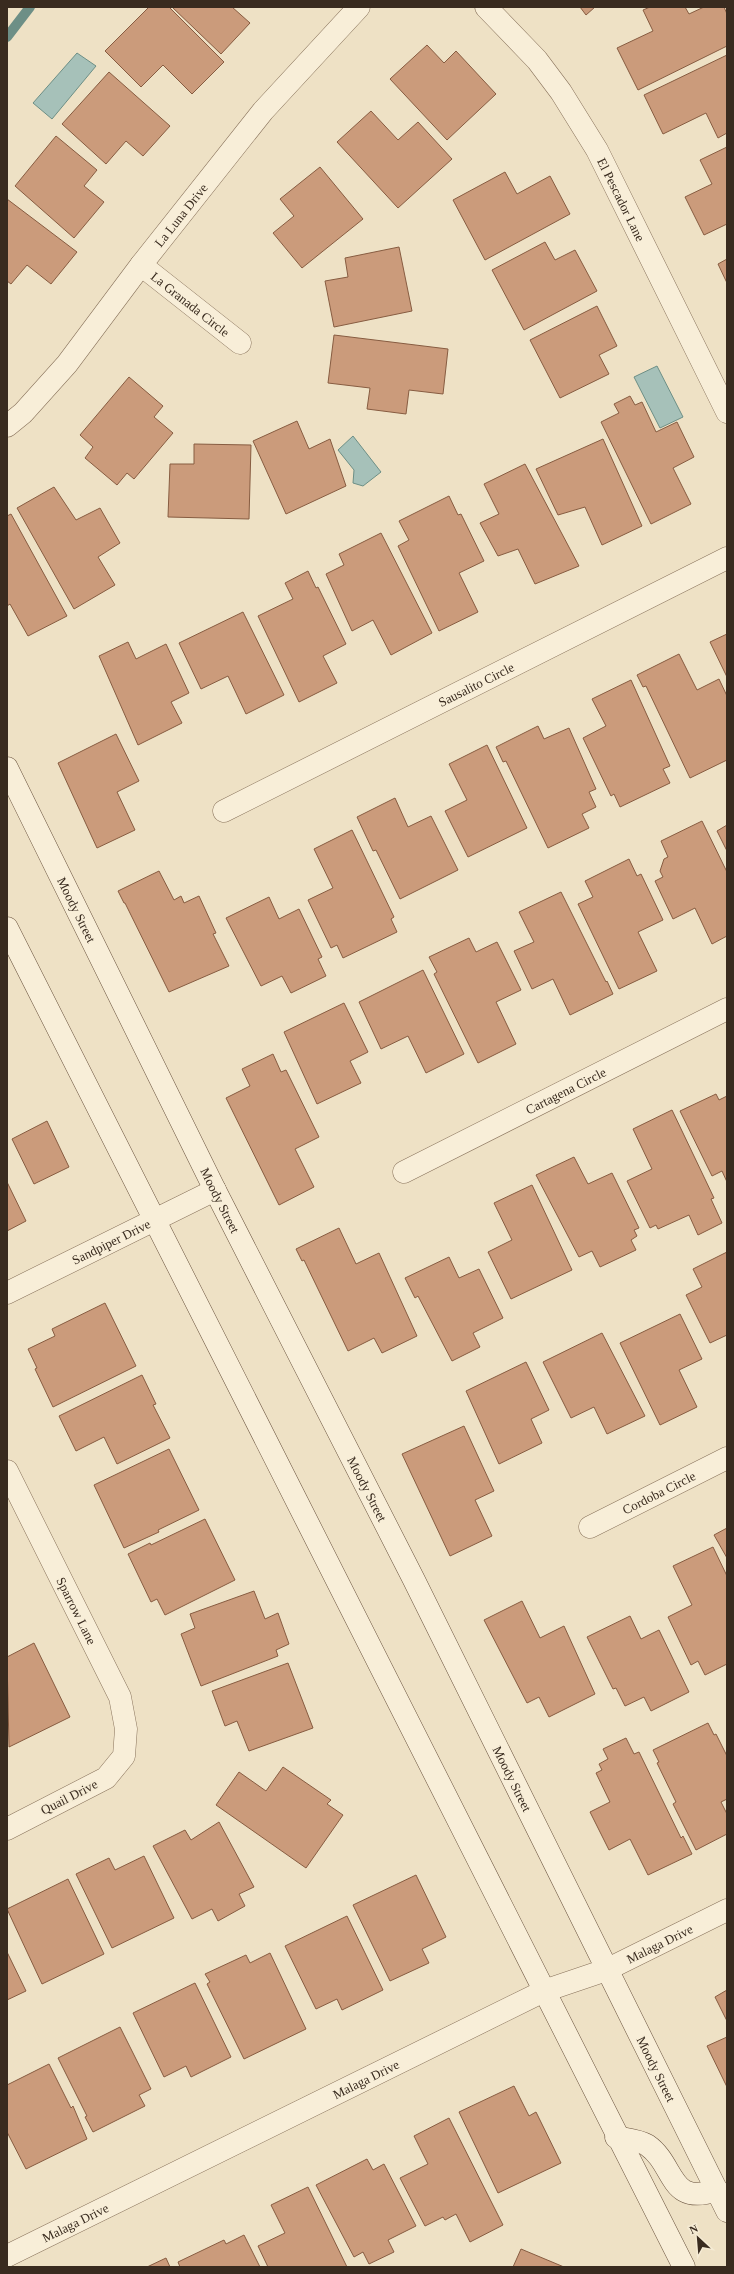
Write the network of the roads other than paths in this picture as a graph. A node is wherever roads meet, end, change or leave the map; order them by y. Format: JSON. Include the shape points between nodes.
{"nodes":[{"id":1,"x":359,"y":7,"type":"edge"},
{"id":2,"x":486,"y":7,"type":"edge"},
{"id":3,"x":141,"y":265,"type":"junction"},
{"id":4,"x":240,"y":344,"type":"dead end"},
{"id":5,"x":727,"y":412,"type":"edge"},
{"id":6,"x":7,"y":426,"type":"edge"},
{"id":7,"x":727,"y":558,"type":"edge"},
{"id":8,"x":7,"y":768,"type":"edge"},
{"id":9,"x":224,"y":811,"type":"dead end"},
{"id":10,"x":7,"y":928,"type":"edge"},
{"id":11,"x":727,"y":1009,"type":"edge"},
{"id":12,"x":404,"y":1172,"type":"dead end"},
{"id":13,"x":215,"y":1190,"type":"junction"},
{"id":14,"x":153,"y":1221,"type":"junction"},
{"id":15,"x":7,"y":1293,"type":"edge"},
{"id":16,"x":727,"y":1458,"type":"edge"},
{"id":17,"x":7,"y":1471,"type":"edge"},
{"id":18,"x":590,"y":1527,"type":"dead end"},
{"id":19,"x":124,"y":1756,"type":"joint"},
{"id":20,"x":7,"y":1829,"type":"edge"},
{"id":21,"x":727,"y":1910,"type":"edge"},
{"id":22,"x":606,"y":1970,"type":"junction"},
{"id":23,"x":544,"y":1991,"type":"junction"},
{"id":24,"x":616,"y":2137,"type":"junction"},
{"id":25,"x":717,"y":2190,"type":"junction"},
{"id":26,"x":727,"y":2211,"type":"edge"},
{"id":27,"x":7,"y":2256,"type":"edge"},
{"id":28,"x":684,"y":2267,"type":"edge"}],
"edges":[{"from":1,"to":3,"type":"street","name":"La Luna Drive","via":[[263,111]]},
{"from":2,"to":5,"type":"street","name":"El Pescador Lane","via":[[537,60],[562,92],[597,150]]},
{"from":3,"to":4,"type":"street","name":"La Granada Circle"},
{"from":3,"to":6,"type":"street","name":"La Luna Drive","via":[[67,364],[23,413]]},
{"from":7,"to":9,"type":"street","name":"Sausalito Circle"},
{"from":8,"to":13,"type":"street","name":"Moody Street"},
{"from":10,"to":14,"type":"street"},
{"from":11,"to":12,"type":"street","name":"Cartagena Circle"},
{"from":13,"to":14,"type":"street","name":"Sandpiper Drive"},
{"from":13,"to":22,"type":"street","name":"Moody Street","via":[[414,1580]]},
{"from":14,"to":15,"type":"street","name":"Sandpiper Drive"},
{"from":14,"to":23,"type":"street"},
{"from":16,"to":18,"type":"street","name":"Cordoba Circle"},
{"from":17,"to":19,"type":"street","name":"Sparrow Lane","via":[[120,1697],[126,1729]]},
{"from":19,"to":20,"type":"street","name":"Quail Drive","via":[[106,1778]]},
{"from":21,"to":22,"type":"street","name":"Malaga Drive"},
{"from":22,"to":23,"type":"street","name":"Malaga Drive"},
{"from":22,"to":25,"type":"street","name":"Moody Street"},
{"from":23,"to":24,"type":"street"},
{"from":23,"to":27,"type":"street","name":"Malaga Drive"},
{"from":24,"to":25,"type":"street","via":[[646,2144],[676,2184],[689,2194],[703,2195]]},
{"from":24,"to":28,"type":"street"},
{"from":25,"to":26,"type":"street","name":"Moody Street"}]}
